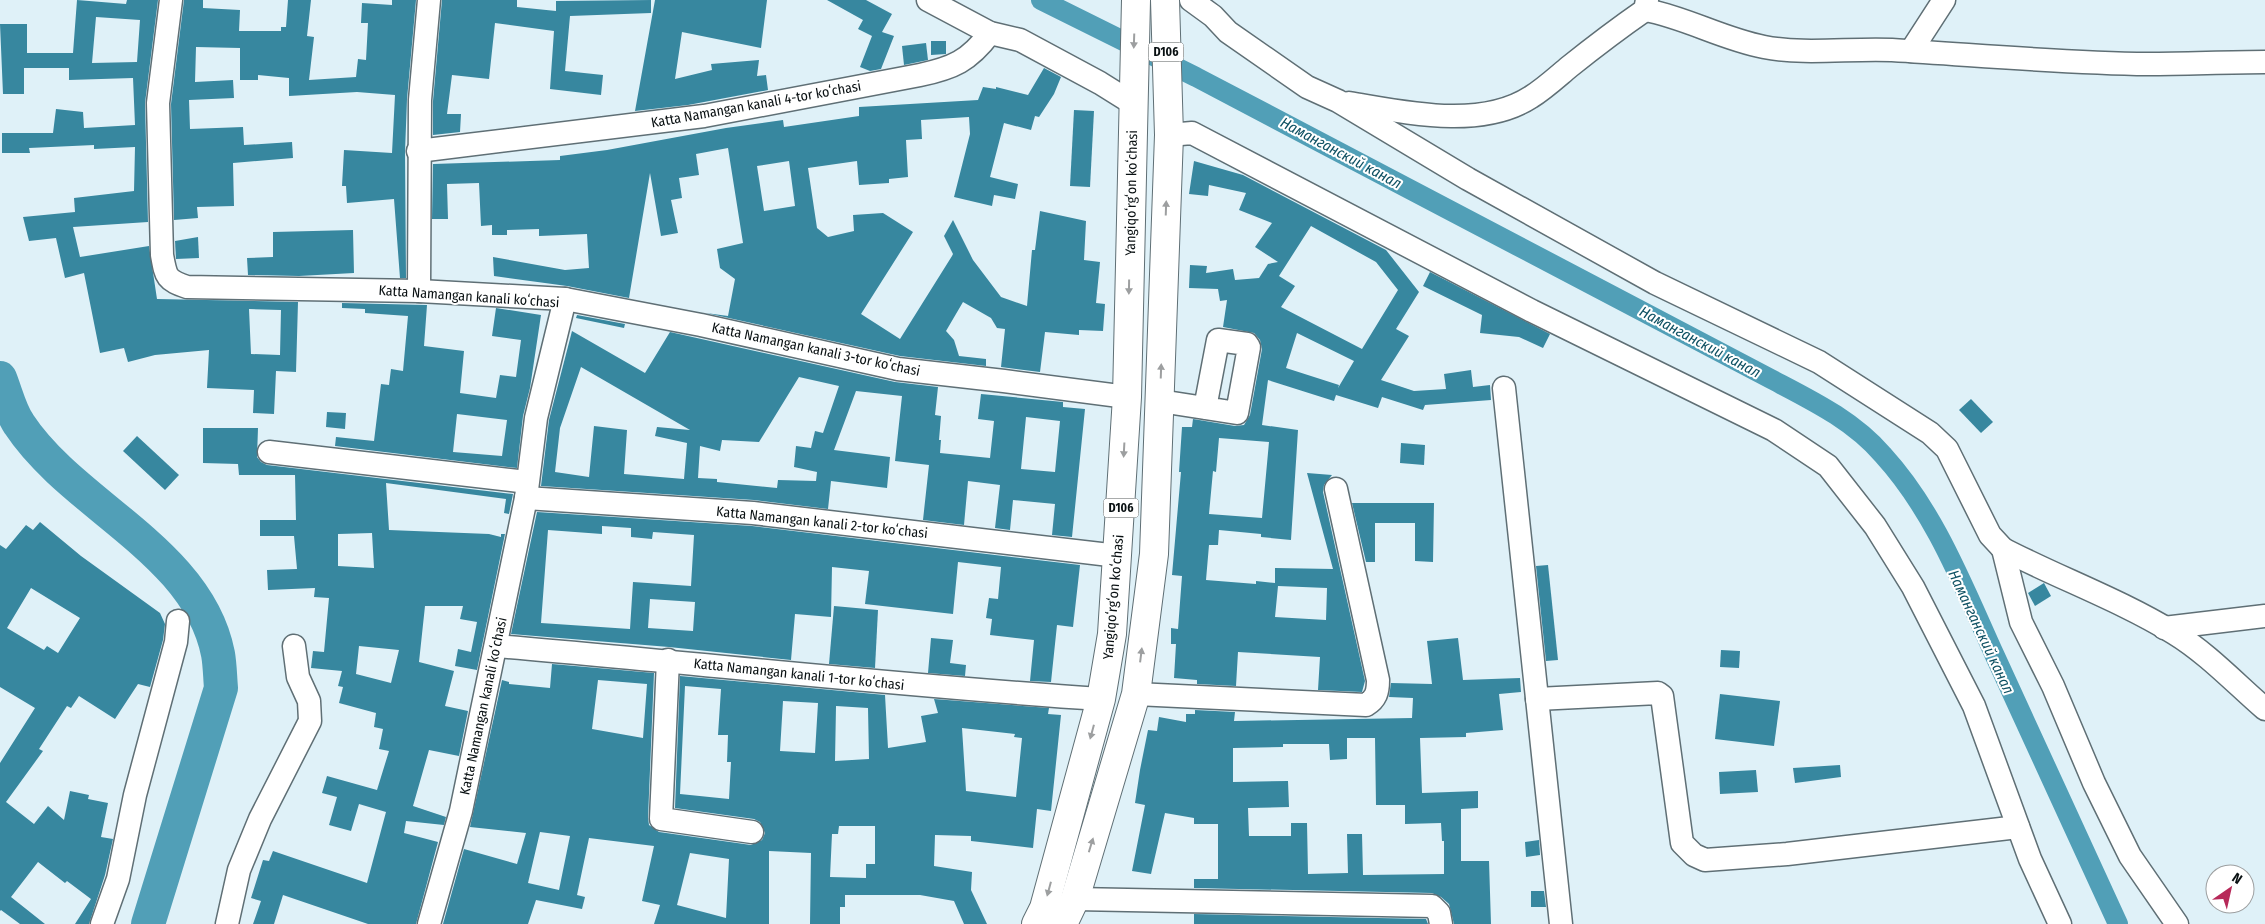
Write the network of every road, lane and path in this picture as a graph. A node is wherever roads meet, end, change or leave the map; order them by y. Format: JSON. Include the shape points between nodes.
{"nodes":[{"id":1,"x":170,"y":0,"type":"edge"},
{"id":2,"x":429,"y":0,"type":"edge"},
{"id":3,"x":928,"y":0,"type":"edge"},
{"id":4,"x":1136,"y":0,"type":"edge"},
{"id":5,"x":1191,"y":0,"type":"edge"},
{"id":6,"x":1944,"y":0,"type":"edge"},
{"id":7,"x":1165,"y":5,"type":"edge"},
{"id":8,"x":1646,"y":5,"type":"edge"},
{"id":9,"x":990,"y":33,"type":"junction"},
{"id":10,"x":1911,"y":51,"type":"junction"},
{"id":11,"x":2265,"y":62,"type":"edge"},
{"id":12,"x":1132,"y":92,"type":"junction"},
{"id":13,"x":1338,"y":102,"type":"junction"},
{"id":14,"x":1169,"y":135,"type":"junction"},
{"id":15,"x":418,"y":151,"type":"junction"},
{"id":16,"x":419,"y":291,"type":"junction"},
{"id":17,"x":565,"y":299,"type":"junction"},
{"id":18,"x":1504,"y":388,"type":"dead end"},
{"id":19,"x":1127,"y":398,"type":"junction"},
{"id":20,"x":1160,"y":401,"type":"junction"},
{"id":21,"x":1206,"y":408,"type":"dead end"},
{"id":22,"x":270,"y":452,"type":"dead end"},
{"id":23,"x":1336,"y":489,"type":"dead end"},
{"id":24,"x":527,"y":490,"type":"junction"},
{"id":25,"x":2003,"y":549,"type":"junction"},
{"id":26,"x":1118,"y":556,"type":"junction"},
{"id":27,"x":2265,"y":616,"type":"edge"},
{"id":28,"x":178,"y":621,"type":"dead end"},
{"id":29,"x":2164,"y":628,"type":"junction"},
{"id":30,"x":294,"y":646,"type":"dead end"},
{"id":31,"x":496,"y":646,"type":"junction"},
{"id":32,"x":668,"y":660,"type":"junction"},
{"id":33,"x":1136,"y":694,"type":"junction"},
{"id":34,"x":1101,"y":699,"type":"junction"},
{"id":35,"x":1537,"y":699,"type":"junction"},
{"id":36,"x":2265,"y":709,"type":"edge"},
{"id":37,"x":2018,"y":827,"type":"junction"},
{"id":38,"x":752,"y":832,"type":"dead end"},
{"id":39,"x":1075,"y":899,"type":"junction"},
{"id":40,"x":1331,"y":914,"type":"edge"},
{"id":41,"x":102,"y":924,"type":"edge"},
{"id":42,"x":227,"y":924,"type":"edge"},
{"id":43,"x":429,"y":924,"type":"edge"},
{"id":44,"x":1036,"y":924,"type":"edge"},
{"id":45,"x":1063,"y":924,"type":"edge"},
{"id":46,"x":1441,"y":924,"type":"edge"},
{"id":47,"x":1561,"y":924,"type":"edge"},
{"id":48,"x":2060,"y":924,"type":"edge"},
{"id":49,"x":2177,"y":924,"type":"edge"}],
"edges":[{"from":1,"to":16,"type":"street","name":"Katta Namangan kanali koʻchasi","via":[[158,103],[162,255],[166,274],[172,282],[208,288]]},
{"from":2,"to":15,"type":"street"},
{"from":3,"to":9,"type":"street"},
{"from":4,"to":12,"type":"main road","number":"D106","one_way":true},
{"from":5,"to":13,"type":"street","via":[[1228,32],[1307,87]]},
{"from":6,"to":10,"type":"street"},
{"from":7,"to":14,"type":"main road","number":"D106"},
{"from":8,"to":10,"type":"street","via":[[1698,28],[1765,47]]},
{"from":8,"to":13,"type":"street","via":[[1530,98],[1502,110],[1466,117]]},
{"from":9,"to":12,"type":"street","via":[[1020,40],[1100,82]]},
{"from":9,"to":15,"type":"street","name":"Katta Namangan kanali 4-tor koʻchasi","via":[[969,57],[946,70],[704,116]]},
{"from":10,"to":11,"type":"street","via":[[2148,64]]},
{"from":12,"to":19,"type":"main road","name":"Yangiqoʻrgʻon koʻchasi","number":"D106","one_way":true},
{"from":13,"to":25,"type":"street","via":[[1655,283],[1818,362],[1930,433],[1947,449],[1990,535]]},
{"from":20,"to":14,"type":"main road","number":"D106","one_way":true},
{"from":14,"to":37,"type":"street","via":[[1192,133],[1532,311],[1774,430],[1828,466],[1875,526],[1913,587],[1974,706]]},
{"from":15,"to":16,"type":"street"},
{"from":16,"to":17,"type":"street","name":"Katta Namangan kanali koʻchasi"},
{"from":17,"to":19,"type":"street","name":"Katta Namangan kanali 3-tor koʻchasi","via":[[701,325],[898,369]]},
{"from":17,"to":24,"type":"street","name":"Katta Namangan kanali koʻchasi","via":[[536,418]]},
{"from":18,"to":35,"type":"street"},
{"from":19,"to":26,"type":"main road","name":"Yangiqoʻrgʻon koʻchasi","number":"D106","one_way":true},
{"from":20,"to":21,"type":"street"},
{"from":33,"to":20,"type":"main road","number":"D106","one_way":true,"via":[[1154,554]]},
{"from":22,"to":24,"type":"street","name":"Katta Namangan kanali 2-tor koʻchasi"},
{"from":23,"to":33,"type":"street","via":[[1378,680],[1378,691],[1373,701],[1366,705]]},
{"from":24,"to":26,"type":"street","name":"Katta Namangan kanali 2-tor koʻchasi"},
{"from":24,"to":31,"type":"street","name":"Katta Namangan kanali koʻchasi"},
{"from":25,"to":29,"type":"street"},
{"from":25,"to":49,"type":"street","via":[[2021,622],[2053,686],[2094,783],[2130,856]]},
{"from":26,"to":34,"type":"main road","name":"Yangiqoʻrgʻon koʻchasi","number":"D106","via":[[1112,634]]},
{"from":27,"to":29,"type":"street"},
{"from":28,"to":41,"type":"street","via":[[176,642],[135,795],[118,879]]},
{"from":29,"to":36,"type":"street","via":[[2192,645]]},
{"from":30,"to":42,"type":"street","via":[[298,677],[309,701],[310,721],[260,819],[243,862]]},
{"from":31,"to":32,"type":"street","name":"Katta Namangan kanali 1-tor koʻchasi"},
{"from":31,"to":43,"type":"street","name":"Katta Namangan kanali koʻchasi","via":[[461,811]]},
{"from":32,"to":34,"type":"street","name":"Katta Namangan kanali 1-tor koʻchasi","via":[[979,691]]},
{"from":32,"to":38,"type":"street","via":[[662,819]]},
{"from":39,"to":33,"type":"main road","number":"D106","one_way":true},
{"from":34,"to":44,"type":"main road","name":"Yangiqoʻrgʻon koʻchasi","number":"D106","one_way":true,"via":[[1044,908]]},
{"from":35,"to":37,"type":"street","via":[[1658,693],[1662,696],[1682,843],[1694,855],[1706,860],[1787,854]]},
{"from":35,"to":47,"type":"street"},
{"from":37,"to":48,"type":"street"},
{"from":39,"to":40,"type":"street"},
{"from":39,"to":45,"type":"main road","number":"D106"},
{"from":40,"to":46,"type":"street","via":[[1432,906]]}]}
